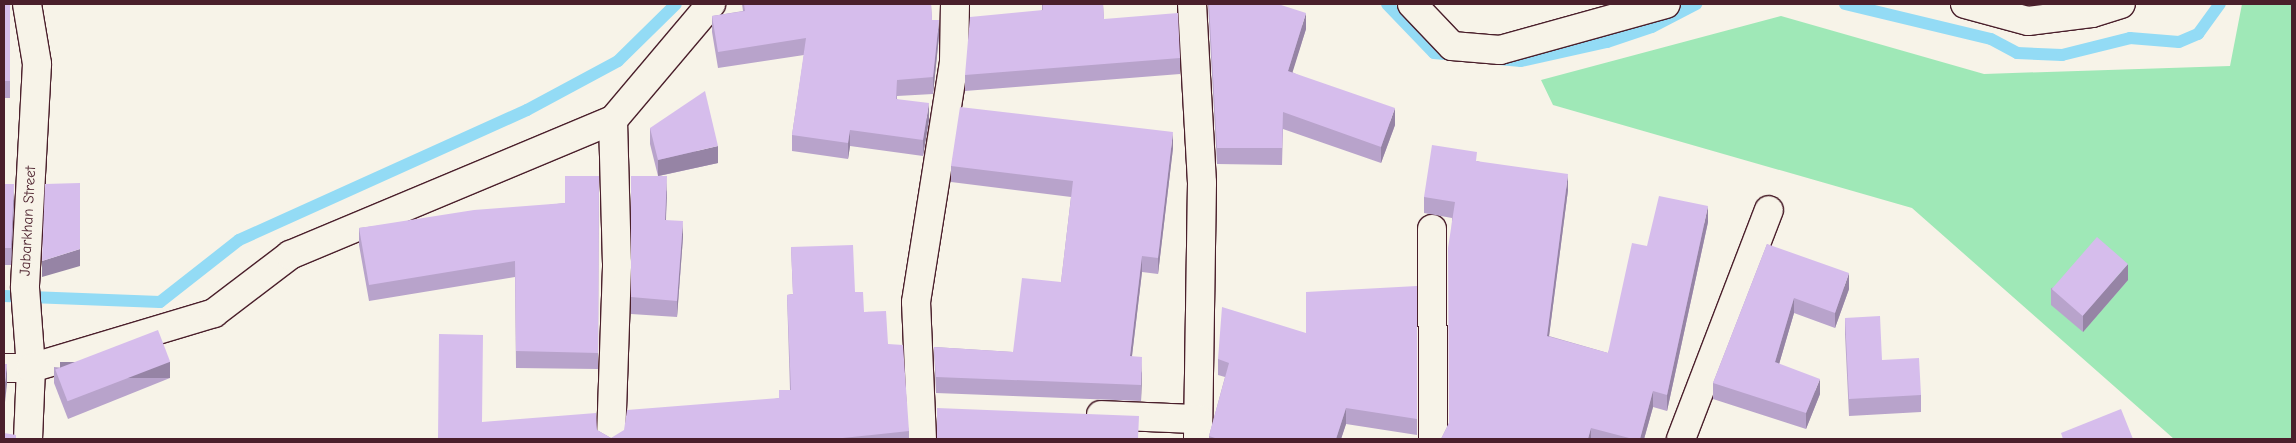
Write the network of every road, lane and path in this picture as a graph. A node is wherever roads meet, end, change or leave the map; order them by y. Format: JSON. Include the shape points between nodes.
{"nodes":[{"id":1,"x":26,"y":4,"type":"edge"},
{"id":2,"x":711,"y":4,"type":"edge"},
{"id":3,"x":955,"y":4,"type":"edge"},
{"id":4,"x":1192,"y":4,"type":"edge"},
{"id":5,"x":1412,"y":4,"type":"edge"},
{"id":6,"x":1666,"y":4,"type":"edge"},
{"id":7,"x":1965,"y":4,"type":"edge"},
{"id":8,"x":2121,"y":4,"type":"edge"},
{"id":9,"x":613,"y":120,"type":"junction"},
{"id":10,"x":1769,"y":210,"type":"dead end"},
{"id":11,"x":1432,"y":229,"type":"dead end"},
{"id":12,"x":14,"y":288,"type":"edge"},
{"id":13,"x":4,"y":368,"type":"edge"},
{"id":14,"x":31,"y":368,"type":"junction"},
{"id":15,"x":922,"y":408,"type":"junction"},
{"id":16,"x":952,"y":409,"type":"edge"},
{"id":17,"x":1070,"y":414,"type":"edge"},
{"id":18,"x":1198,"y":429,"type":"edge"},
{"id":19,"x":28,"y":439,"type":"edge"},
{"id":20,"x":611,"y":439,"type":"edge"},
{"id":21,"x":922,"y":439,"type":"edge"},
{"id":22,"x":1433,"y":439,"type":"edge"},
{"id":23,"x":1681,"y":439,"type":"edge"}],
"edges":[{"from":1,"to":12,"type":"street","name":"Jabarkhan Street","via":[[37,64]]},
{"from":2,"to":9,"type":"street"},
{"from":3,"to":15,"type":"street","via":[[954,61],[916,302]]},
{"from":4,"to":18,"type":"street","via":[[1202,183]]},
{"from":5,"to":6,"type":"street","via":[[1452,46],[1500,50]]},
{"from":7,"to":8,"type":"street","via":[[2028,21],[2092,13]]},
{"from":9,"to":14,"type":"street","via":[[290,255],[214,313]]},
{"from":9,"to":20,"type":"street","via":[[617,264]]},
{"from":10,"to":23,"type":"street"},
{"from":11,"to":22,"type":"street"},
{"from":12,"to":14,"type":"street","name":"Jabarkhan Street"},
{"from":13,"to":14,"type":"street"},
{"from":14,"to":19,"type":"street","name":"Jabarkhan Street"},
{"from":15,"to":16,"type":"street"},
{"from":15,"to":21,"type":"street"},
{"from":17,"to":18,"type":"street"}]}
